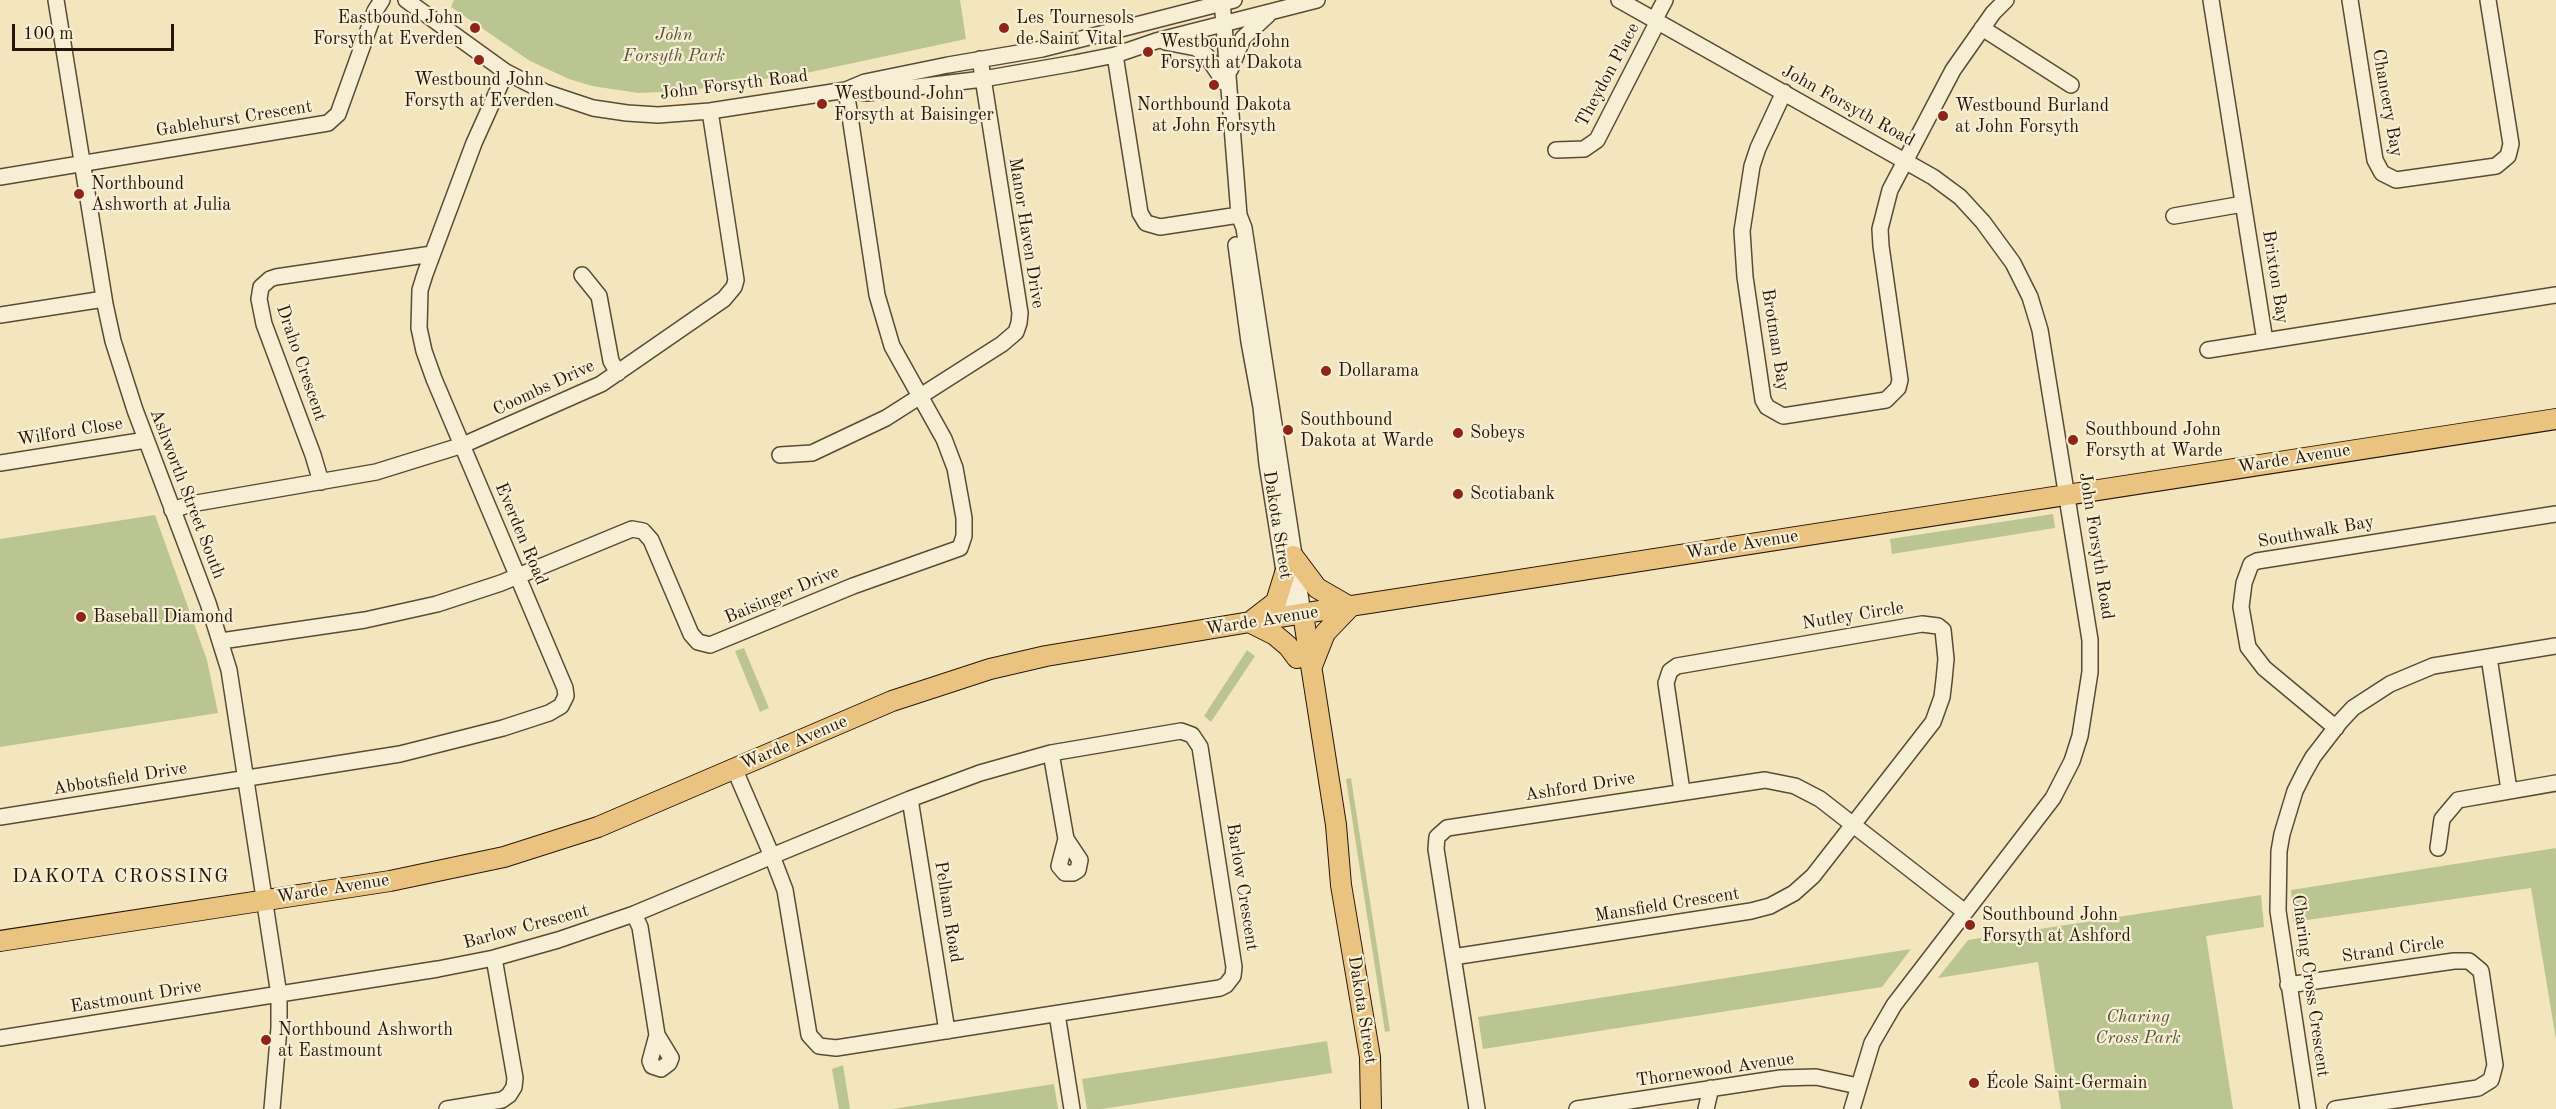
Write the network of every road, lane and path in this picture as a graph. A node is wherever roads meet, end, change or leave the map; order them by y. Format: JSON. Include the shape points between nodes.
{"nodes":[{"id":1,"x":56,"y":0,"type":"edge"},
{"id":2,"x":382,"y":0,"type":"edge"},
{"id":3,"x":406,"y":0,"type":"edge"},
{"id":4,"x":1192,"y":0,"type":"edge"},
{"id":5,"x":1317,"y":0,"type":"edge"},
{"id":6,"x":1618,"y":0,"type":"edge"},
{"id":7,"x":1665,"y":0,"type":"edge"},
{"id":8,"x":2006,"y":0,"type":"edge"},
{"id":9,"x":2211,"y":0,"type":"edge"},
{"id":10,"x":2350,"y":0,"type":"edge"},
{"id":11,"x":2488,"y":0,"type":"edge"},
{"id":12,"x":1226,"y":1,"type":"edge"},
{"id":13,"x":1273,"y":11,"type":"junction"},
{"id":14,"x":1167,"y":17,"type":"junction"},
{"id":15,"x":1656,"y":20,"type":"junction"},
{"id":16,"x":1223,"y":24,"type":"junction"},
{"id":17,"x":1982,"y":28,"type":"junction"},
{"id":18,"x":1156,"y":41,"type":"junction"},
{"id":19,"x":1115,"y":55,"type":"junction"},
{"id":20,"x":980,"y":59,"type":"junction"},
{"id":21,"x":506,"y":72,"type":"junction"},
{"id":22,"x":983,"y":79,"type":"junction"},
{"id":23,"x":2071,"y":85,"type":"dead end"},
{"id":24,"x":1227,"y":87,"type":"junction"},
{"id":25,"x":846,"y":90,"type":"junction"},
{"id":26,"x":1784,"y":92,"type":"junction"},
{"id":27,"x":710,"y":111,"type":"junction"},
{"id":28,"x":1556,"y":150,"type":"dead end"},
{"id":29,"x":1904,"y":160,"type":"junction"},
{"id":30,"x":82,"y":163,"type":"junction"},
{"id":31,"x":0,"y":177,"type":"edge"},
{"id":32,"x":2243,"y":204,"type":"junction"},
{"id":33,"x":1239,"y":215,"type":"junction"},
{"id":34,"x":2174,"y":216,"type":"dead end"},
{"id":35,"x":432,"y":254,"type":"junction"},
{"id":36,"x":582,"y":275,"type":"dead end"},
{"id":37,"x":2556,"y":295,"type":"edge"},
{"id":38,"x":104,"y":299,"type":"junction"},
{"id":39,"x":0,"y":315,"type":"edge"},
{"id":40,"x":2265,"y":340,"type":"junction"},
{"id":41,"x":2208,"y":351,"type":"dead end"},
{"id":42,"x":618,"y":373,"type":"junction"},
{"id":43,"x":920,"y":398,"type":"junction"},
{"id":44,"x":2556,"y":419,"type":"edge"},
{"id":45,"x":146,"y":440,"type":"junction"},
{"id":46,"x":463,"y":446,"type":"junction"},
{"id":47,"x":780,"y":455,"type":"dead end"},
{"id":48,"x":0,"y":463,"type":"edge"},
{"id":49,"x":321,"y":482,"type":"junction"},
{"id":50,"x":2068,"y":494,"type":"junction"},
{"id":51,"x":172,"y":510,"type":"junction"},
{"id":52,"x":2556,"y":514,"type":"edge"},
{"id":53,"x":1289,"y":565,"type":"junction"},
{"id":54,"x":518,"y":576,"type":"junction"},
{"id":55,"x":1350,"y":607,"type":"junction"},
{"id":56,"x":1297,"y":614,"type":"junction"},
{"id":57,"x":1249,"y":622,"type":"junction"},
{"id":58,"x":220,"y":641,"type":"junction"},
{"id":59,"x":2556,"y":646,"type":"edge"},
{"id":60,"x":2489,"y":657,"type":"junction"},
{"id":61,"x":1304,"y":663,"type":"junction"},
{"id":62,"x":2336,"y":728,"type":"junction"},
{"id":63,"x":1051,"y":753,"type":"junction"},
{"id":64,"x":734,"y":768,"type":"junction"},
{"id":65,"x":246,"y":779,"type":"junction"},
{"id":66,"x":2556,"y":783,"type":"edge"},
{"id":67,"x":2509,"y":790,"type":"junction"},
{"id":68,"x":1682,"y":791,"type":"junction"},
{"id":69,"x":910,"y":799,"type":"junction"},
{"id":70,"x":0,"y":817,"type":"edge"},
{"id":71,"x":1853,"y":825,"type":"junction"},
{"id":72,"x":1066,"y":838,"type":"dead end"},
{"id":73,"x":2439,"y":848,"type":"dead end"},
{"id":74,"x":772,"y":856,"type":"junction"},
{"id":75,"x":265,"y":900,"type":"junction"},
{"id":76,"x":1965,"y":912,"type":"junction"},
{"id":77,"x":634,"y":914,"type":"junction"},
{"id":78,"x":0,"y":941,"type":"edge"},
{"id":79,"x":1453,"y":957,"type":"junction"},
{"id":80,"x":494,"y":958,"type":"junction"},
{"id":81,"x":2288,"y":985,"type":"junction"},
{"id":82,"x":279,"y":995,"type":"junction"},
{"id":83,"x":1057,"y":1014,"type":"junction"},
{"id":84,"x":947,"y":1031,"type":"junction"},
{"id":85,"x":657,"y":1035,"type":"dead end"},
{"id":86,"x":0,"y":1038,"type":"edge"},
{"id":87,"x":1372,"y":1080,"type":"junction"},
{"id":88,"x":1858,"y":1086,"type":"junction"},
{"id":89,"x":1711,"y":1089,"type":"junction"},
{"id":90,"x":272,"y":1109,"type":"edge"},
{"id":91,"x":447,"y":1109,"type":"edge"},
{"id":92,"x":1072,"y":1109,"type":"edge"},
{"id":93,"x":1371,"y":1109,"type":"edge"},
{"id":94,"x":1380,"y":1109,"type":"edge"},
{"id":95,"x":1477,"y":1109,"type":"edge"},
{"id":96,"x":1577,"y":1109,"type":"edge"},
{"id":97,"x":1706,"y":1109,"type":"edge"},
{"id":98,"x":1852,"y":1109,"type":"edge"},
{"id":99,"x":2308,"y":1109,"type":"edge"},
{"id":100,"x":2335,"y":1109,"type":"edge"}],
"edges":[{"from":1,"to":30,"type":"street","name":"Ashworth Street South"},
{"from":2,"to":30,"type":"street","name":"Gablehurst Crescent","via":[[338,114],[328,123]]},
{"from":3,"to":21,"type":"street","name":"John Forsyth Road"},
{"from":4,"to":14,"type":"street"},
{"from":5,"to":13,"type":"street","name":"John Forsyth Road"},
{"from":6,"to":15,"type":"street","name":"John Forsyth Road"},
{"from":7,"to":15,"type":"street","name":"Theydon Place"},
{"from":8,"to":17,"type":"street"},
{"from":9,"to":32,"type":"street","name":"Brixton Bay"},
{"from":10,"to":11,"type":"street","name":"Chancery Bay","via":[[2375,160],[2382,173],[2396,180],[2496,166],[2508,156],[2511,144]]},
{"from":12,"to":14,"type":"street","name":"John Forsyth Road"},
{"from":12,"to":16,"type":"street","name":"Dakota Street"},
{"from":13,"to":16,"type":"street","name":"John Forsyth Road"},
{"from":13,"to":24,"type":"street","via":[[1242,38]]},
{"from":14,"to":20,"type":"street","name":"John Forsyth Road","via":[[1042,49]]},
{"from":15,"to":26,"type":"street","name":"John Forsyth Road"},
{"from":15,"to":28,"type":"street","name":"Theydon Place","via":[[1597,140],[1584,148]]},
{"from":16,"to":18,"type":"street","name":"John Forsyth Road"},
{"from":16,"to":24,"type":"street","name":"Dakota Street"},
{"from":17,"to":23,"type":"street"},
{"from":17,"to":29,"type":"street","via":[[1953,70]]},
{"from":18,"to":19,"type":"street","name":"John Forsyth Road"},
{"from":18,"to":24,"type":"street","via":[[1196,48],[1215,66]]},
{"from":19,"to":22,"type":"street","name":"John Forsyth Road"},
{"from":19,"to":33,"type":"street","via":[[1140,213],[1146,223],[1160,227]]},
{"from":20,"to":22,"type":"street","name":"Manor Haven Drive"},
{"from":20,"to":25,"type":"street","name":"John Forsyth Road","via":[[865,82]]},
{"from":21,"to":27,"type":"street","name":"John Forsyth Road","via":[[545,92],[592,108],[658,115]]},
{"from":21,"to":35,"type":"street","name":"Everden Road"},
{"from":22,"to":25,"type":"street","name":"John Forsyth Road","via":[[867,93]]},
{"from":22,"to":43,"type":"street","name":"Manor Haven Drive","via":[[1020,322],[1007,341]]},
{"from":24,"to":33,"type":"street","name":"Dakota Street"},
{"from":25,"to":27,"type":"street","name":"John Forsyth Road"},
{"from":25,"to":43,"type":"street","name":"Baisinger Drive","via":[[877,295],[892,346]]},
{"from":26,"to":29,"type":"street","name":"John Forsyth Road"},
{"from":26,"to":29,"type":"street","name":"Brotman Bay","via":[[1752,166],[1742,231],[1763,400],[1773,412],[1783,416],[1873,403],[1886,400],[1898,388],[1880,229],[1890,190]]},
{"from":27,"to":42,"type":"street","name":"Coombs Drive","via":[[734,287],[724,299]]},
{"from":29,"to":50,"type":"street","name":"John Forsyth Road","via":[[1960,197],[1983,222],[2023,280],[2040,330]]},
{"from":30,"to":31,"type":"street","name":"Gablehurst Crescent"},
{"from":30,"to":38,"type":"street","name":"Ashworth Street South"},
{"from":32,"to":34,"type":"street"},
{"from":32,"to":40,"type":"street","name":"Brixton Bay"},
{"from":33,"to":53,"type":"street","name":"Dakota Street","via":[[1235,231],[1238,266]]},
{"from":35,"to":46,"type":"street","name":"Everden Road","via":[[420,290],[419,328],[426,359]]},
{"from":35,"to":49,"type":"street","name":"Draho Crescent","via":[[276,277],[261,287],[264,324]]},
{"from":36,"to":42,"type":"street","via":[[599,296],[611,361]]},
{"from":37,"to":40,"type":"street","name":"Brixton Bay"},
{"from":38,"to":39,"type":"street"},
{"from":38,"to":45,"type":"street","name":"Ashworth Street South","via":[[121,370]]},
{"from":40,"to":41,"type":"street"},
{"from":42,"to":46,"type":"street","name":"Coombs Drive","via":[[585,393]]},
{"from":43,"to":47,"type":"street","name":"Manor Haven Drive","via":[[868,428],[812,453]]},
{"from":43,"to":54,"type":"street","name":"Baisinger Drive","via":[[944,439],[959,485],[964,536],[956,551],[853,586],[710,645],[698,642],[690,634],[651,540],[638,529]]},
{"from":44,"to":50,"type":"main road","name":"Warde Avenue"},
{"from":45,"to":48,"type":"street","name":"Wilford Close"},
{"from":45,"to":51,"type":"street","name":"Ashworth Street South"},
{"from":46,"to":49,"type":"street","name":"Coombs Drive","via":[[394,468]]},
{"from":46,"to":54,"type":"street","name":"Everden Road"},
{"from":49,"to":51,"type":"street","name":"Coombs Drive"},
{"from":50,"to":55,"type":"main road","name":"Warde Avenue"},
{"from":50,"to":76,"type":"street","name":"John Forsyth Road","via":[[2090,640],[2088,690],[2080,736],[2053,798]]},
{"from":51,"to":58,"type":"street","name":"Ashworth Street South"},
{"from":52,"to":62,"type":"street","name":"Southwalk Bay","via":[[2251,564],[2241,607],[2248,647],[2264,668]]},
{"from":53,"to":55,"type":"main road","via":[[1317,588]]},
{"from":53,"to":56,"type":"street","name":"Dakota Street"},
{"from":53,"to":57,"type":"main road","via":[[1276,602]]},
{"from":54,"to":58,"type":"street","name":"Baisinger Drive","via":[[395,614]]},
{"from":54,"to":65,"type":"street","name":"Everden Road","via":[[565,688],[564,700],[555,710],[432,748]]},
{"from":55,"to":56,"type":"main road","name":"Warde Avenue"},
{"from":55,"to":61,"type":"main road"},
{"from":56,"to":57,"type":"main road","name":"Warde Avenue"},
{"from":56,"to":61,"type":"main road","name":"Dakota Street"},
{"from":57,"to":61,"type":"main road","via":[[1275,635]]},
{"from":57,"to":64,"type":"main road","name":"Warde Avenue","via":[[990,669],[892,701]]},
{"from":58,"to":65,"type":"street","name":"Ashworth Street South","via":[[229,670]]},
{"from":59,"to":60,"type":"street","name":"Charing Cross Crescent"},
{"from":60,"to":62,"type":"street","name":"Charing Cross Crescent","via":[[2433,666],[2397,680],[2353,708]]},
{"from":60,"to":67,"type":"street"},
{"from":61,"to":87,"type":"main road","name":"Dakota Street","via":[[1314,764],[1340,869]]},
{"from":62,"to":81,"type":"street","name":"Charing Cross Crescent","via":[[2313,757],[2295,791],[2281,843],[2278,914]]},
{"from":63,"to":69,"type":"street","name":"Barlow Crescent","via":[[980,773]]},
{"from":63,"to":72,"type":"street"},
{"from":63,"to":83,"type":"street","name":"Barlow Crescent","via":[[1178,731],[1196,739],[1234,967],[1231,979],[1220,988]]},
{"from":64,"to":74,"type":"street","name":"Barlow Crescent"},
{"from":64,"to":75,"type":"main road","name":"Warde Avenue","via":[[598,827],[504,857],[411,877]]},
{"from":65,"to":70,"type":"street","name":"Abbotsfield Drive"},
{"from":65,"to":75,"type":"street","name":"Ashworth Street South"},
{"from":66,"to":67,"type":"street"},
{"from":67,"to":73,"type":"street","via":[[2468,797],[2451,806],[2442,819]]},
{"from":68,"to":71,"type":"street","name":"Ashford Drive","via":[[1748,781],[1785,783],[1820,799]]},
{"from":68,"to":71,"type":"street","name":"Nutley Circle","via":[[1666,683],[1670,671],[1677,666],[1922,624],[1938,626],[1945,637],[1946,659],[1942,697],[1933,722]]},
{"from":68,"to":79,"type":"street","name":"Ashford Drive","via":[[1441,832],[1436,849]]},
{"from":69,"to":74,"type":"street","name":"Barlow Crescent"},
{"from":69,"to":84,"type":"street","name":"Pelham Road"},
{"from":71,"to":76,"type":"street","name":"Ashford Drive"},
{"from":71,"to":79,"type":"street","name":"Mansfield Crescent","via":[[1806,883],[1786,899],[1761,909]]},
{"from":74,"to":77,"type":"street","name":"Barlow Crescent"},
{"from":74,"to":84,"type":"street","name":"Barlow Crescent","via":[[789,905],[813,1042],[831,1049]]},
{"from":75,"to":78,"type":"main road","name":"Warde Avenue"},
{"from":75,"to":82,"type":"street","name":"Ashworth Street South"},
{"from":76,"to":88,"type":"street","name":"John Forsyth Road","via":[[1894,1005],[1872,1043]]},
{"from":77,"to":80,"type":"street","name":"Barlow Crescent"},
{"from":77,"to":85,"type":"street","via":[[640,927]]},
{"from":79,"to":95,"type":"street","name":"Ashford Drive"},
{"from":80,"to":82,"type":"street","name":"Barlow Crescent"},
{"from":80,"to":91,"type":"street","via":[[514,1087],[501,1100]]},
{"from":81,"to":99,"type":"street","name":"Charing Cross Crescent"},
{"from":81,"to":100,"type":"street","name":"Strand Circle","via":[[2454,961],[2469,962],[2481,972],[2494,1065],[2491,1080],[2478,1088]]},
{"from":82,"to":86,"type":"street","name":"Eastmount Drive"},
{"from":82,"to":90,"type":"street","name":"Ashworth Street South"},
{"from":83,"to":84,"type":"street","name":"Barlow Crescent"},
{"from":83,"to":92,"type":"street"},
{"from":87,"to":93,"type":"main road","name":"Dakota Street"},
{"from":87,"to":94,"type":"main road","name":"Dakota Street"},
{"from":88,"to":89,"type":"street","name":"Thornewood Avenue","via":[[1799,1077]]},
{"from":88,"to":98,"type":"street","name":"John Forsyth Road"},
{"from":89,"to":96,"type":"street","name":"Thornewood Avenue"},
{"from":89,"to":97,"type":"street"}]}
